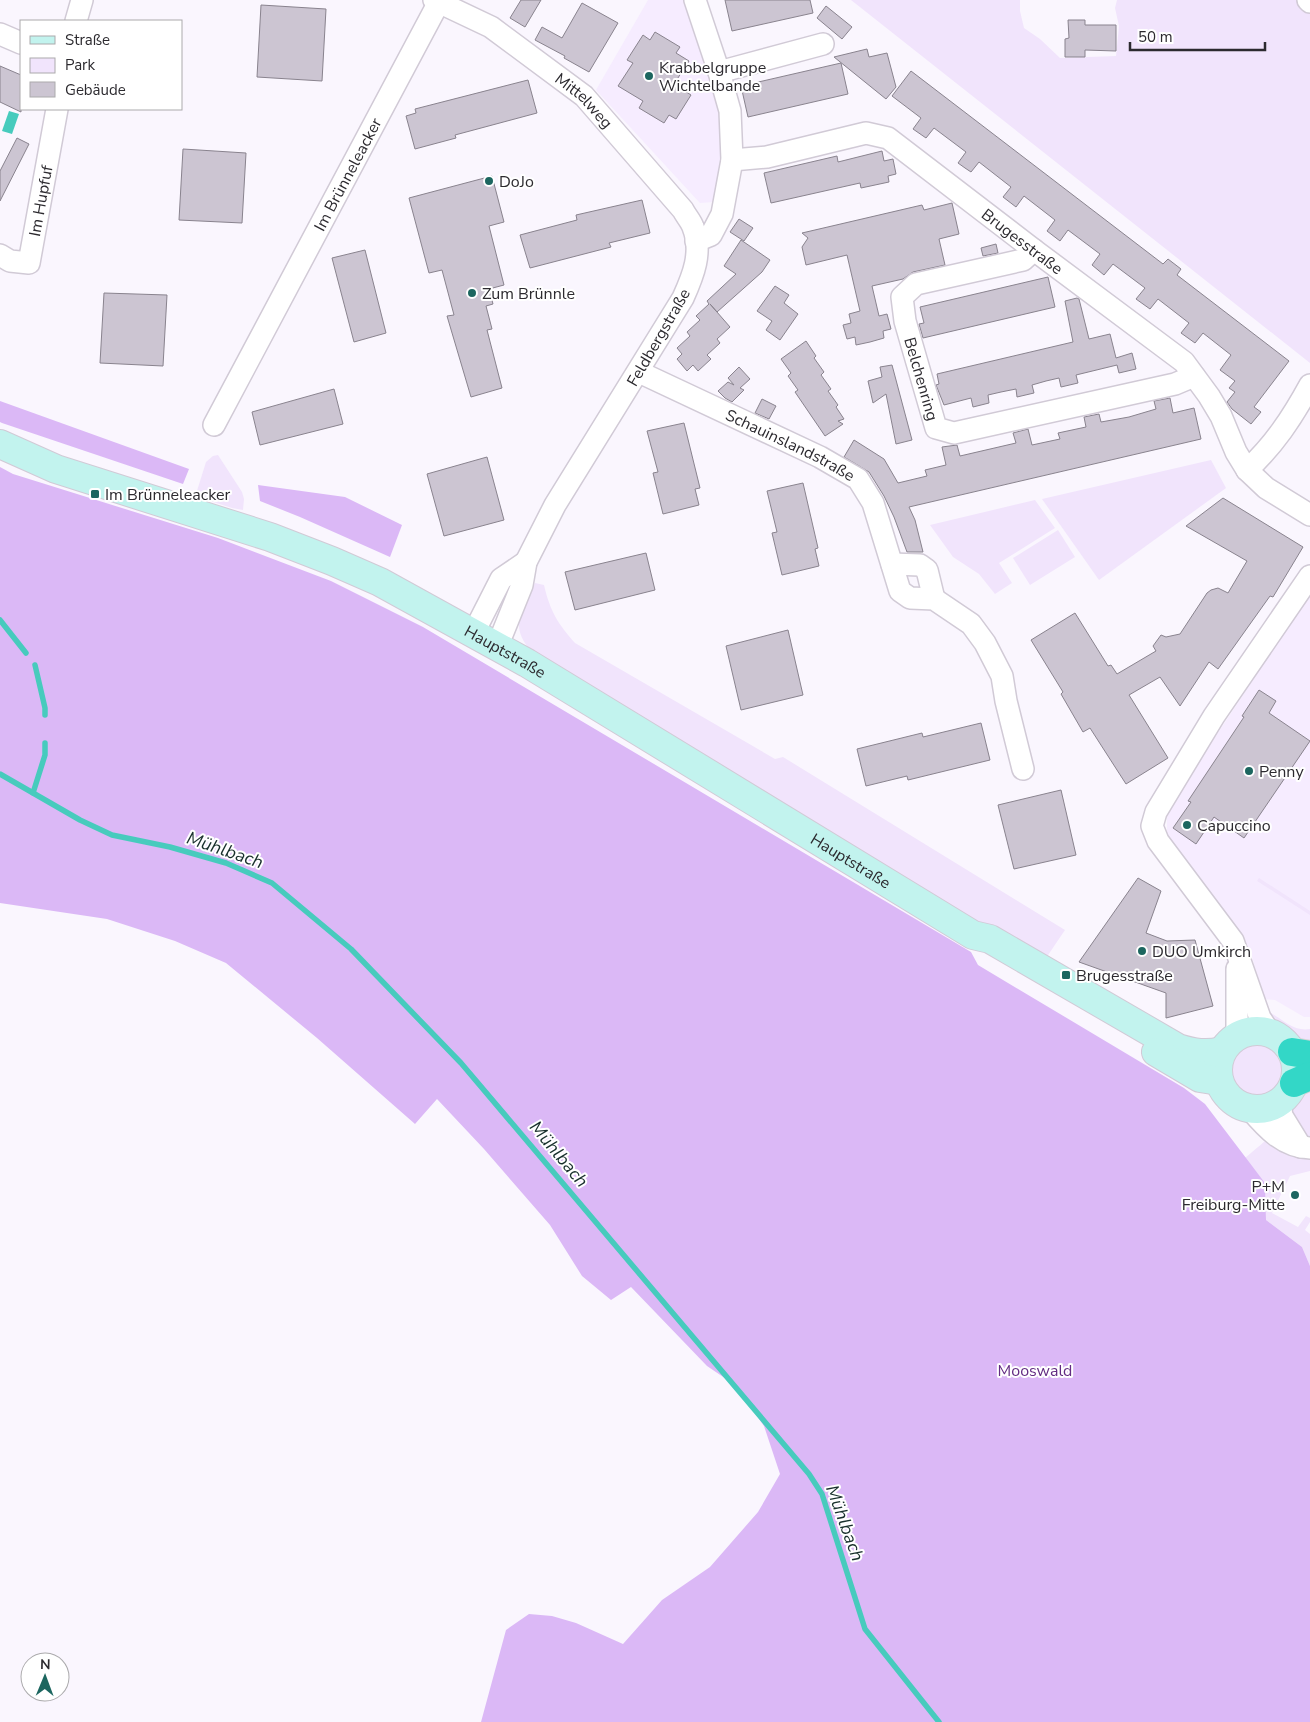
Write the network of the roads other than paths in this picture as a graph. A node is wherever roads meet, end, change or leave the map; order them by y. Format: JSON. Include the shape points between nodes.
{"nodes":[{"id":1,"x":82,"y":0,"type":"edge"},
{"id":2,"x":695,"y":0,"type":"edge"},
{"id":3,"x":437,"y":1,"type":"edge"},
{"id":4,"x":76,"y":20,"type":"edge"},
{"id":5,"x":0,"y":34,"type":"edge"},
{"id":6,"x":20,"y":43,"type":"edge"},
{"id":7,"x":823,"y":44,"type":"dead end"},
{"id":8,"x":719,"y":72,"type":"junction"},
{"id":9,"x":56,"y":110,"type":"edge"},
{"id":10,"x":732,"y":160,"type":"junction"},
{"id":11,"x":696,"y":241,"type":"junction"},
{"id":12,"x":1034,"y":250,"type":"junction"},
{"id":13,"x":0,"y":255,"type":"edge"},
{"id":14,"x":639,"y":372,"type":"junction"},
{"id":15,"x":1194,"y":376,"type":"junction"},
{"id":16,"x":1310,"y":385,"type":"edge"},
{"id":17,"x":214,"y":425,"type":"dead end"},
{"id":18,"x":0,"y":444,"type":"edge"},
{"id":19,"x":1247,"y":470,"type":"junction"},
{"id":20,"x":1310,"y":515,"type":"edge"},
{"id":21,"x":526,"y":562,"type":"junction"},
{"id":22,"x":892,"y":564,"type":"junction"},
{"id":23,"x":1310,"y":576,"type":"edge"},
{"id":24,"x":934,"y":599,"type":"junction"},
{"id":25,"x":473,"y":634,"type":"junction"},
{"id":26,"x":497,"y":647,"type":"junction"},
{"id":27,"x":1024,"y":769,"type":"dead end"},
{"id":28,"x":972,"y":935,"type":"junction"},
{"id":29,"x":1236,"y":954,"type":"junction"},
{"id":30,"x":1270,"y":1033,"type":"junction"},
{"id":31,"x":1230,"y":1044,"type":"junction"},
{"id":32,"x":1301,"y":1054,"type":"edge"},
{"id":33,"x":1219,"y":1081,"type":"junction"},
{"id":34,"x":1295,"y":1088,"type":"edge"},
{"id":35,"x":1250,"y":1109,"type":"junction"},
{"id":36,"x":1306,"y":1148,"type":"edge"}],
"edges":[{"from":1,"to":4,"type":"street"},
{"from":2,"to":8,"type":"street"},
{"from":3,"to":11,"type":"street","name":"Mittelweg","via":[[491,28],[584,96],[683,210],[693,227]]},
{"from":3,"to":17,"type":"street","name":"Im Brünneleacker"},
{"from":5,"to":6,"type":"street"},
{"from":7,"to":8,"type":"street"},
{"from":8,"to":10,"type":"street","via":[[730,111]]},
{"from":9,"to":13,"type":"street","name":"Im Hupfuf","via":[[29,263],[10,261]]},
{"from":10,"to":11,"type":"street","via":[[722,214],[711,235]]},
{"from":10,"to":12,"type":"street","name":"Brugesstraße","via":[[767,157],[866,133],[888,138]]},
{"from":11,"to":14,"type":"street","name":"Feldbergstraße","via":[[697,258],[692,277]]},
{"from":12,"to":15,"type":"street","name":"Brugesstraße","via":[[1184,362]]},
{"from":12,"to":15,"type":"street","name":"Belchenring","via":[[1023,260],[916,284],[902,298],[936,428],[954,433],[1174,384]]},
{"from":14,"to":21,"type":"street","name":"Feldbergstraße","via":[[556,505]]},
{"from":14,"to":22,"type":"street","name":"Schauinslandstraße","via":[[820,457],[858,480],[873,503]]},
{"from":15,"to":19,"type":"street","name":"Brugesstraße","via":[[1221,416]]},
{"from":16,"to":19,"type":"street","via":[[1292,418]]},
{"from":18,"to":25,"type":"street","name":"Hauptstraße","via":[[56,469],[270,537],[332,561],[380,582]]},
{"from":19,"to":20,"type":"street","name":"Brugesstraße","via":[[1266,488]]},
{"from":21,"to":25,"type":"street","name":"Feldbergstraße","via":[[501,579]]},
{"from":21,"to":26,"type":"street","name":"Feldbergstraße","via":[[522,585]]},
{"from":22,"to":24,"type":"street","name":"Schauinslandstraße","via":[[900,590],[910,598]]},
{"from":22,"to":24,"type":"street","via":[[920,565],[927,570]]},
{"from":23,"to":29,"type":"street","via":[[1214,716],[1156,812],[1152,826],[1158,841],[1233,941]]},
{"from":24,"to":27,"type":"street","via":[[971,624],[985,643],[1002,676]]},
{"from":25,"to":26,"type":"street","name":"Hauptstraße"},
{"from":26,"to":28,"type":"street","name":"Hauptstraße","via":[[697,765]]},
{"from":28,"to":31,"type":"street","name":"Hauptstraße","via":[[990,939],[1178,1048],[1210,1054]]},
{"from":28,"to":33,"type":"street","name":"Hauptstraße","via":[[983,949],[1200,1078]]},
{"from":29,"to":30,"type":"street","via":[[1260,1018]]},
{"from":29,"to":31,"type":"street"},
{"from":30,"to":31,"type":"street","name":"Hauptstraße","via":[[1255,1031]]},
{"from":30,"to":32,"type":"street"},
{"from":31,"to":33,"type":"street","via":[[1218,1065]]},
{"from":32,"to":34,"type":"street"},
{"from":33,"to":35,"type":"street","via":[[1230,1099]]},
{"from":34,"to":35,"type":"street","via":[[1265,1109]]},
{"from":34,"to":36,"type":"street","via":[[1282,1116]]},
{"from":35,"to":36,"type":"street","via":[[1276,1136],[1290,1145]]}]}
